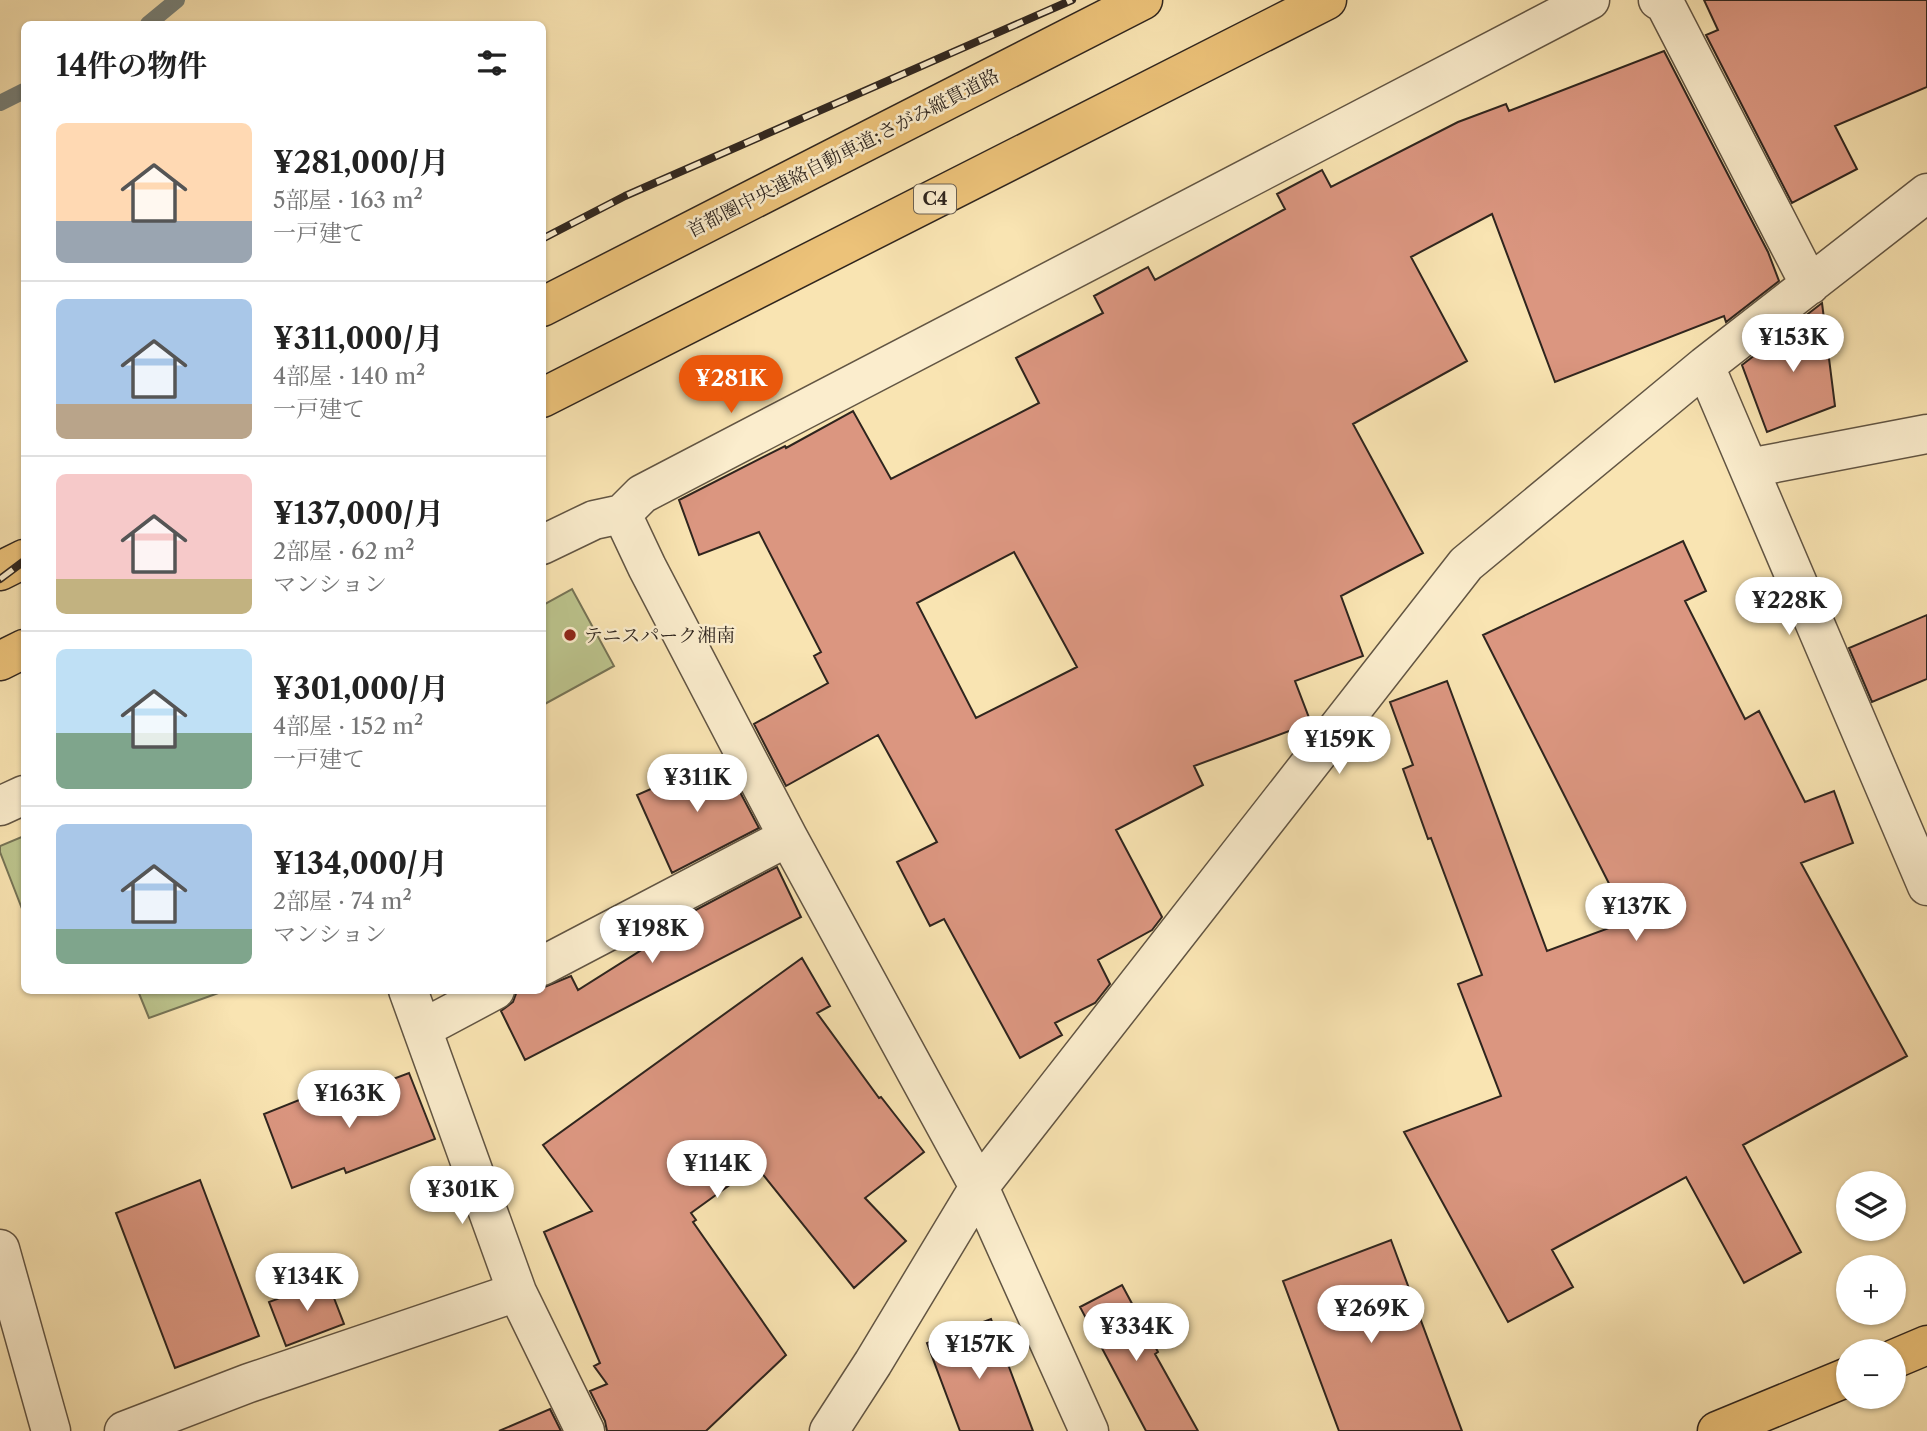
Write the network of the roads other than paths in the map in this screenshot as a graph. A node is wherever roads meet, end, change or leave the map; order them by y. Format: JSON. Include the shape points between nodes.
{"nodes":[{"id":1,"x":1143,"y":0,"type":"edge"},
{"id":2,"x":1327,"y":0,"type":"edge"},
{"id":3,"x":1590,"y":0,"type":"edge"},
{"id":4,"x":1658,"y":0,"type":"edge"},
{"id":5,"x":1927,"y":193,"type":"edge"},
{"id":6,"x":1810,"y":285,"type":"junction"},
{"id":7,"x":546,"y":304,"type":"edge"},
{"id":8,"x":1705,"y":366,"type":"junction"},
{"id":9,"x":546,"y":396,"type":"edge"},
{"id":10,"x":1927,"y":433,"type":"edge"},
{"id":11,"x":1749,"y":468,"type":"junction"},
{"id":12,"x":622,"y":514,"type":"junction"},
{"id":13,"x":546,"y":542,"type":"edge"},
{"id":14,"x":21,"y":560,"type":"edge"},
{"id":15,"x":0,"y":571,"type":"edge"},
{"id":16,"x":21,"y":650,"type":"edge"},
{"id":17,"x":0,"y":661,"type":"edge"},
{"id":18,"x":21,"y":796,"type":"edge"},
{"id":19,"x":0,"y":806,"type":"edge"},
{"id":20,"x":788,"y":837,"type":"junction"},
{"id":21,"x":1923,"y":867,"type":"edge"},
{"id":22,"x":546,"y":963,"type":"edge"},
{"id":23,"x":409,"y":994,"type":"edge"},
{"id":24,"x":488,"y":994,"type":"edge"},
{"id":25,"x":422,"y":1029,"type":"junction"},
{"id":26,"x":979,"y":1187,"type":"junction"},
{"id":27,"x":0,"y":1249,"type":"edge"},
{"id":28,"x":517,"y":1292,"type":"junction"},
{"id":29,"x":1927,"y":1345,"type":"edge"},
{"id":30,"x":1906,"y":1354,"type":"edge"},
{"id":31,"x":1836,"y":1382,"type":"edge"},
{"id":32,"x":51,"y":1431,"type":"edge"},
{"id":33,"x":124,"y":1431,"type":"edge"},
{"id":34,"x":585,"y":1431,"type":"edge"},
{"id":35,"x":829,"y":1431,"type":"edge"},
{"id":36,"x":1089,"y":1431,"type":"edge"},
{"id":37,"x":1717,"y":1431,"type":"edge"}],
"edges":[{"from":1,"to":7,"type":"main road","name":"首都圏中央連絡自動車道;さがみ縦貫道路"},
{"from":2,"to":9,"type":"main road","number":"C4"},
{"from":3,"to":12,"type":"street","via":[[642,494]]},
{"from":4,"to":6,"type":"street","via":[[1665,4]]},
{"from":5,"to":6,"type":"street"},
{"from":6,"to":8,"type":"street"},
{"from":8,"to":11,"type":"street"},
{"from":8,"to":26,"type":"street","via":[[1466,564]]},
{"from":10,"to":11,"type":"street"},
{"from":11,"to":21,"type":"street"},
{"from":12,"to":13,"type":"street","via":[[594,520]]},
{"from":12,"to":20,"type":"street"},
{"from":14,"to":15,"type":"main road"},
{"from":16,"to":17,"type":"main road"},
{"from":18,"to":19,"type":"street"},
{"from":20,"to":22,"type":"street"},
{"from":20,"to":26,"type":"street"},
{"from":23,"to":25,"type":"street"},
{"from":24,"to":25,"type":"street"},
{"from":25,"to":28,"type":"street"},
{"from":26,"to":35,"type":"street"},
{"from":26,"to":36,"type":"street"},
{"from":27,"to":32,"type":"street"},
{"from":28,"to":33,"type":"street","via":[[248,1383]]},
{"from":28,"to":34,"type":"street"},
{"from":29,"to":30,"type":"main road"},
{"from":31,"to":37,"type":"main road"}]}
